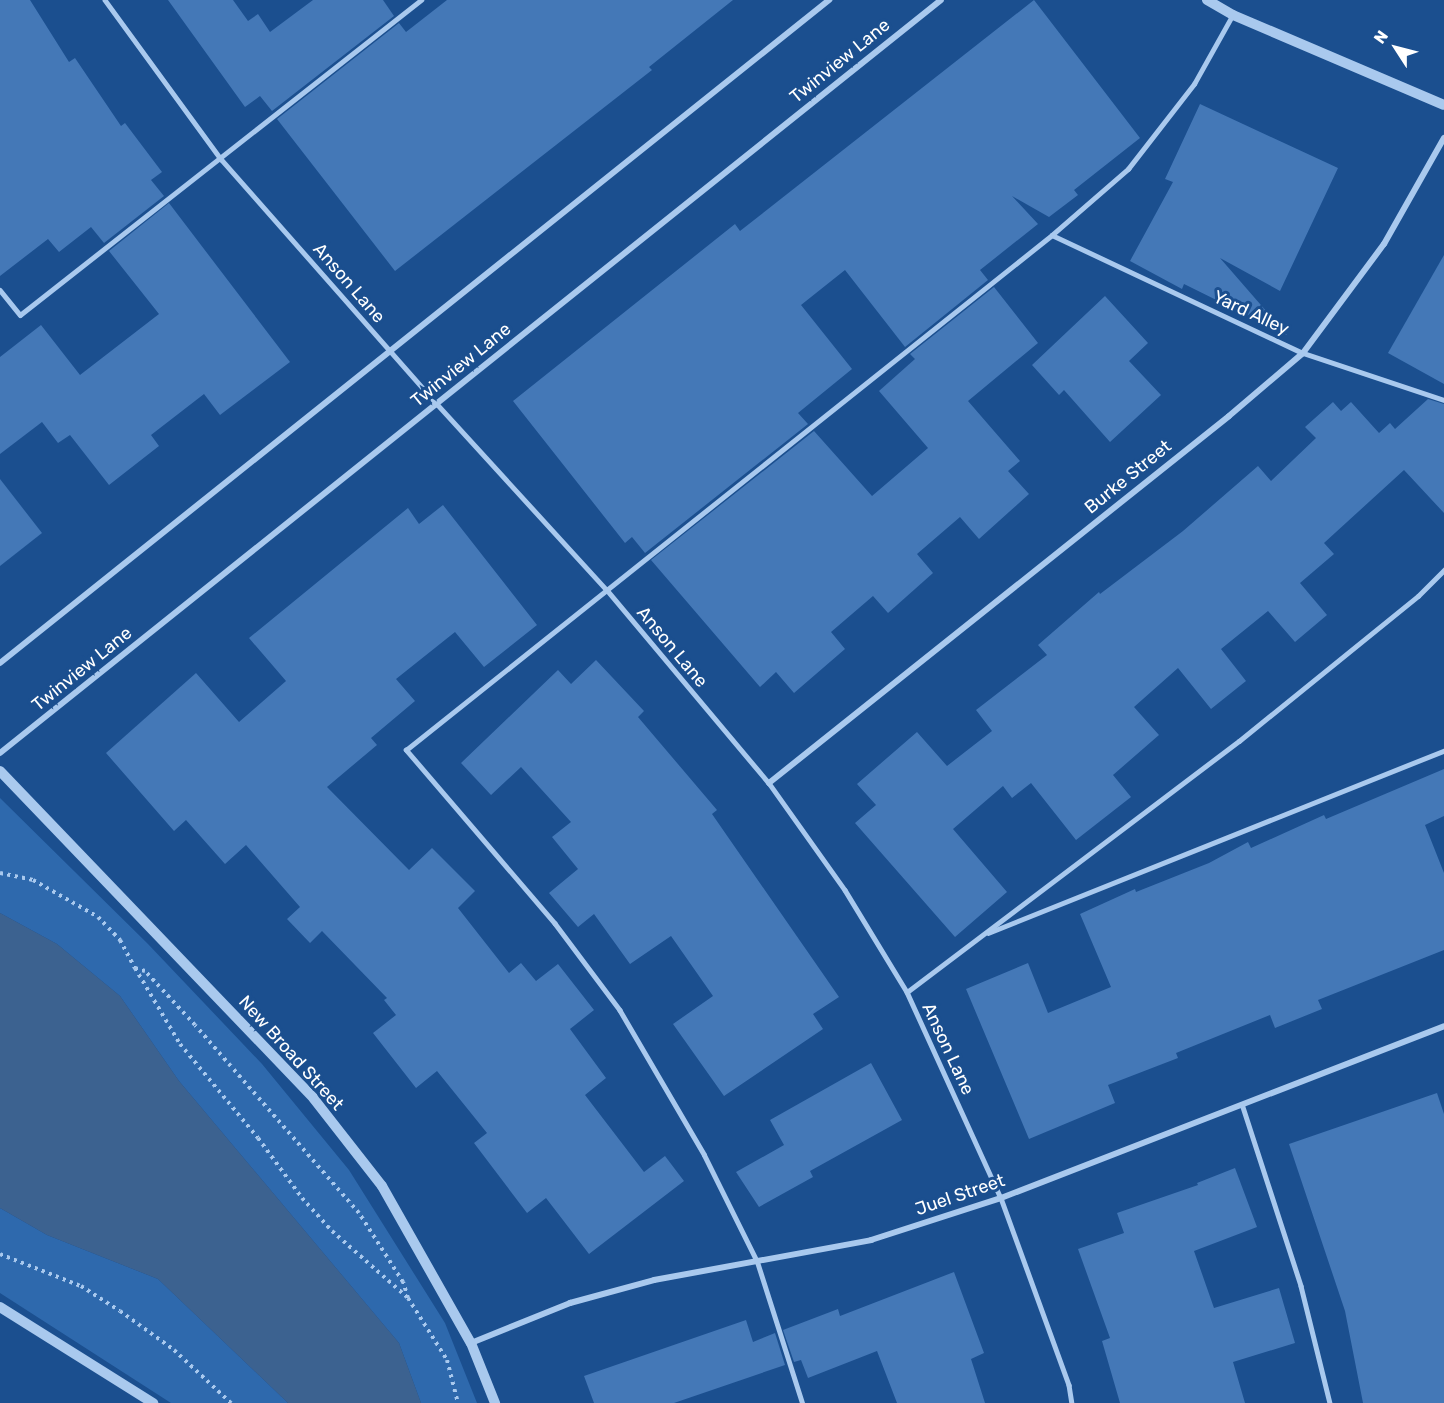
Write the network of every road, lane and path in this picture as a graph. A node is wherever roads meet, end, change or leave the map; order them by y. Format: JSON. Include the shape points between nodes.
{"nodes":[{"id":1,"x":105,"y":0,"type":"edge"},
{"id":2,"x":421,"y":0,"type":"edge"},
{"id":3,"x":829,"y":0,"type":"edge"},
{"id":4,"x":940,"y":0,"type":"edge"},
{"id":5,"x":1207,"y":0,"type":"edge"},
{"id":6,"x":1233,"y":15,"type":"junction"},
{"id":7,"x":1444,"y":105,"type":"edge"},
{"id":8,"x":1444,"y":138,"type":"edge"},
{"id":9,"x":221,"y":159,"type":"junction"},
{"id":10,"x":1052,"y":235,"type":"junction"},
{"id":11,"x":0,"y":290,"type":"edge"},
{"id":12,"x":390,"y":351,"type":"junction"},
{"id":13,"x":1303,"y":352,"type":"junction"},
{"id":14,"x":1444,"y":400,"type":"edge"},
{"id":15,"x":437,"y":404,"type":"junction"},
{"id":16,"x":1444,"y":570,"type":"edge"},
{"id":17,"x":607,"y":590,"type":"junction"},
{"id":18,"x":0,"y":663,"type":"edge"},
{"id":19,"x":1444,"y":751,"type":"edge"},
{"id":20,"x":0,"y":753,"type":"edge"},
{"id":21,"x":0,"y":771,"type":"edge"},
{"id":22,"x":769,"y":783,"type":"junction"},
{"id":23,"x":0,"y":873,"type":"edge"},
{"id":24,"x":983,"y":935,"type":"junction"},
{"id":25,"x":135,"y":968,"type":"junction"},
{"id":26,"x":907,"y":992,"type":"junction"},
{"id":27,"x":1444,"y":1026,"type":"edge"},
{"id":28,"x":1242,"y":1104,"type":"junction"},
{"id":29,"x":1001,"y":1198,"type":"junction"},
{"id":30,"x":0,"y":1254,"type":"edge"},
{"id":31,"x":757,"y":1262,"type":"junction"},
{"id":32,"x":408,"y":1298,"type":"junction"},
{"id":33,"x":0,"y":1307,"type":"edge"},
{"id":34,"x":471,"y":1344,"type":"junction"},
{"id":35,"x":153,"y":1403,"type":"edge"},
{"id":36,"x":231,"y":1403,"type":"edge"},
{"id":37,"x":458,"y":1403,"type":"edge"},
{"id":38,"x":495,"y":1403,"type":"edge"},
{"id":39,"x":802,"y":1403,"type":"edge"},
{"id":40,"x":1072,"y":1403,"type":"edge"},
{"id":41,"x":1330,"y":1403,"type":"edge"}],
"edges":[{"from":1,"to":9,"type":"lane","name":"Anson Lane"},
{"from":2,"to":9,"type":"lane"},
{"from":3,"to":12,"type":"street"},
{"from":4,"to":15,"type":"street","name":"Twinview Lane"},
{"from":5,"to":6,"type":"street"},
{"from":6,"to":7,"type":"street"},
{"from":6,"to":10,"type":"lane","via":[[1194,84],[1163,127],[1128,169]]},
{"from":8,"to":13,"type":"street","name":"Burke Street","via":[[1384,244]]},
{"from":9,"to":11,"type":"lane","via":[[20,315]]},
{"from":9,"to":12,"type":"lane","name":"Anson Lane"},
{"from":10,"to":13,"type":"lane","name":"Yard Alley"},
{"from":10,"to":17,"type":"lane"},
{"from":12,"to":15,"type":"lane","name":"Anson Lane"},
{"from":12,"to":18,"type":"street"},
{"from":13,"to":14,"type":"lane","name":"Yard Alley"},
{"from":13,"to":22,"type":"street","name":"Burke Street","via":[[1229,416]]},
{"from":15,"to":17,"type":"lane","name":"Anson Lane"},
{"from":15,"to":20,"type":"street","name":"Twinview Lane"},
{"from":16,"to":24,"type":"lane","via":[[1418,596],[1239,741]]},
{"from":17,"to":22,"type":"lane","name":"Anson Lane"},
{"from":17,"to":31,"type":"lane","via":[[406,750],[555,924],[620,1011],[704,1155]]},
{"from":19,"to":24,"type":"lane"},
{"from":21,"to":34,"type":"street","name":"New Broad Street","via":[[314,1099],[382,1186]]},
{"from":22,"to":26,"type":"lane","name":"Anson Lane","via":[[845,890]]},
{"from":23,"to":25,"type":"path","via":[[33,880],[98,917],[120,940]]},
{"from":24,"to":26,"type":"lane"},
{"from":25,"to":32,"type":"path","via":[[180,1044],[302,1198],[332,1231]]},
{"from":25,"to":32,"type":"path","via":[[146,972],[195,1025],[359,1213],[403,1282]]},
{"from":26,"to":29,"type":"lane","name":"Anson Lane"},
{"from":27,"to":28,"type":"street","name":"Juel Street"},
{"from":28,"to":29,"type":"street","name":"Juel Street"},
{"from":28,"to":41,"type":"lane","via":[[1300,1286]]},
{"from":29,"to":31,"type":"street","name":"Juel Street","via":[[871,1240]]},
{"from":29,"to":40,"type":"lane","name":"Anson Lane","via":[[1069,1385]]},
{"from":30,"to":36,"type":"path","via":[[81,1286],[120,1311],[174,1350]]},
{"from":31,"to":34,"type":"street","name":"Juel Street","via":[[654,1280],[570,1304]]},
{"from":31,"to":39,"type":"lane"},
{"from":32,"to":37,"type":"path","via":[[447,1360]]},
{"from":33,"to":35,"type":"street"},
{"from":34,"to":38,"type":"street","name":"New Broad Street"}]}
